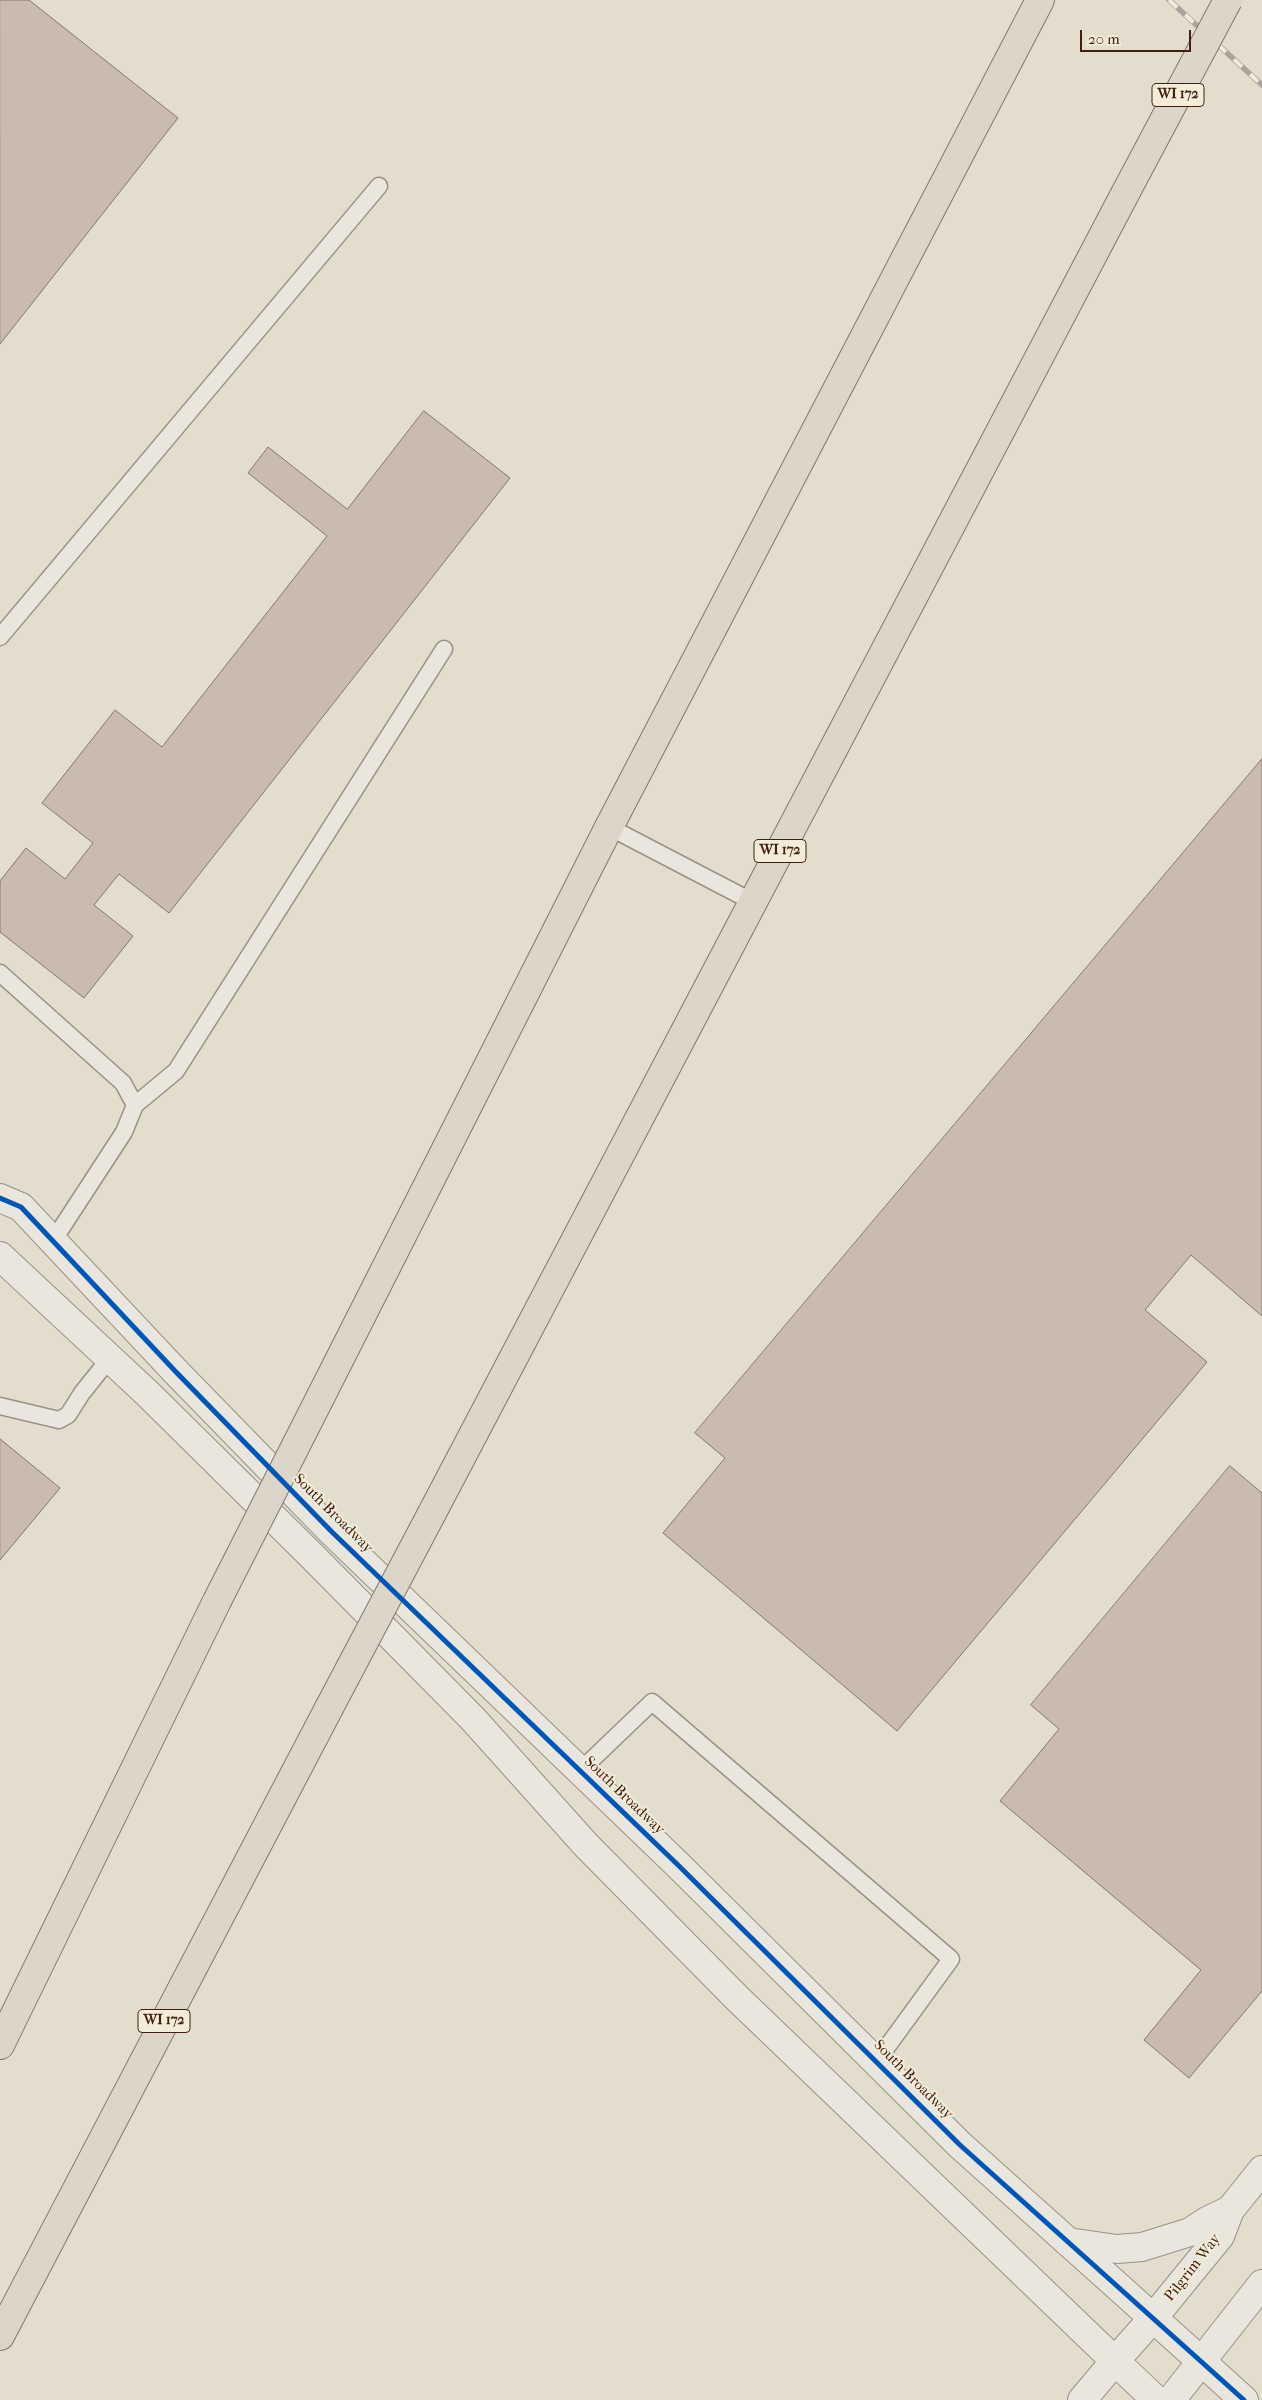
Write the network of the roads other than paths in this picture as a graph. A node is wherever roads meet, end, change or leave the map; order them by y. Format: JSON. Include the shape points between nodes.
{"nodes":[{"id":1,"x":1040,"y":0,"type":"edge"},
{"id":2,"x":1228,"y":0,"type":"edge"},
{"id":3,"x":379,"y":186,"type":"dead end"},
{"id":4,"x":0,"y":637,"type":"edge"},
{"id":5,"x":444,"y":649,"type":"dead end"},
{"id":6,"x":609,"y":827,"type":"junction"},
{"id":7,"x":753,"y":902,"type":"junction"},
{"id":8,"x":0,"y":973,"type":"edge"},
{"id":9,"x":135,"y":1105,"type":"junction"},
{"id":10,"x":0,"y":1198,"type":"edge"},
{"id":11,"x":53,"y":1240,"type":"junction"},
{"id":12,"x":0,"y":1256,"type":"edge"},
{"id":13,"x":110,"y":1358,"type":"junction"},
{"id":14,"x":0,"y":1406,"type":"edge"},
{"id":15,"x":580,"y":1771,"type":"junction"},
{"id":16,"x":0,"y":2046,"type":"edge"},
{"id":17,"x":876,"y":2062,"type":"junction"},
{"id":18,"x":1262,"y":2170,"type":"edge"},
{"id":19,"x":1230,"y":2210,"type":"junction"},
{"id":20,"x":1068,"y":2242,"type":"junction"},
{"id":21,"x":1262,"y":2284,"type":"edge"},
{"id":22,"x":1154,"y":2318,"type":"junction"},
{"id":23,"x":0,"y":2336,"type":"edge"},
{"id":24,"x":1114,"y":2361,"type":"junction"},
{"id":25,"x":1201,"y":2361,"type":"junction"},
{"id":26,"x":1082,"y":2400,"type":"edge"},
{"id":27,"x":1156,"y":2400,"type":"edge"},
{"id":28,"x":1172,"y":2400,"type":"edge"},
{"id":29,"x":1244,"y":2400,"type":"edge"}],
"edges":[{"from":1,"to":6,"type":"highway"},
{"from":2,"to":7,"type":"highway","number":"WI 172","bridge":true},
{"from":3,"to":4,"type":"lane"},
{"from":5,"to":9,"type":"lane","via":[[176,1071]]},
{"from":6,"to":7,"type":"lane"},
{"from":6,"to":16,"type":"highway","bridge":true,"via":[[217,1601]]},
{"from":7,"to":23,"type":"highway","number":"WI 172","bridge":true},
{"from":8,"to":9,"type":"lane","via":[[123,1083]]},
{"from":9,"to":11,"type":"lane","via":[[124,1132]]},
{"from":10,"to":11,"type":"street","name":"South Broadway","via":[[21,1207]]},
{"from":11,"to":15,"type":"street","name":"South Broadway","via":[[332,1532]]},
{"from":12,"to":13,"type":"street"},
{"from":13,"to":14,"type":"lane","via":[[68,1415],[59,1420]]},
{"from":13,"to":24,"type":"street","via":[[473,1719],[586,1845],[737,1998]]},
{"from":15,"to":17,"type":"street","name":"South Broadway"},
{"from":15,"to":17,"type":"lane","via":[[652,1702],[950,1959]]},
{"from":17,"to":20,"type":"street","name":"South Broadway","via":[[960,2145]]},
{"from":18,"to":19,"type":"street","name":"Pilgrim Way"},
{"from":19,"to":20,"type":"street","via":[[1190,2232],[1142,2247],[1117,2249]]},
{"from":19,"to":22,"type":"street","name":"Pilgrim Way","via":[[1220,2236]]},
{"from":20,"to":22,"type":"street","name":"South Broadway"},
{"from":21,"to":25,"type":"street"},
{"from":22,"to":24,"type":"street","name":"Pilgrim Way"},
{"from":22,"to":25,"type":"street","name":"South Broadway"},
{"from":24,"to":26,"type":"street","name":"Pilgrim Way"},
{"from":24,"to":27,"type":"street"},
{"from":25,"to":28,"type":"street"},
{"from":25,"to":29,"type":"street","name":"South Broadway"}]}
